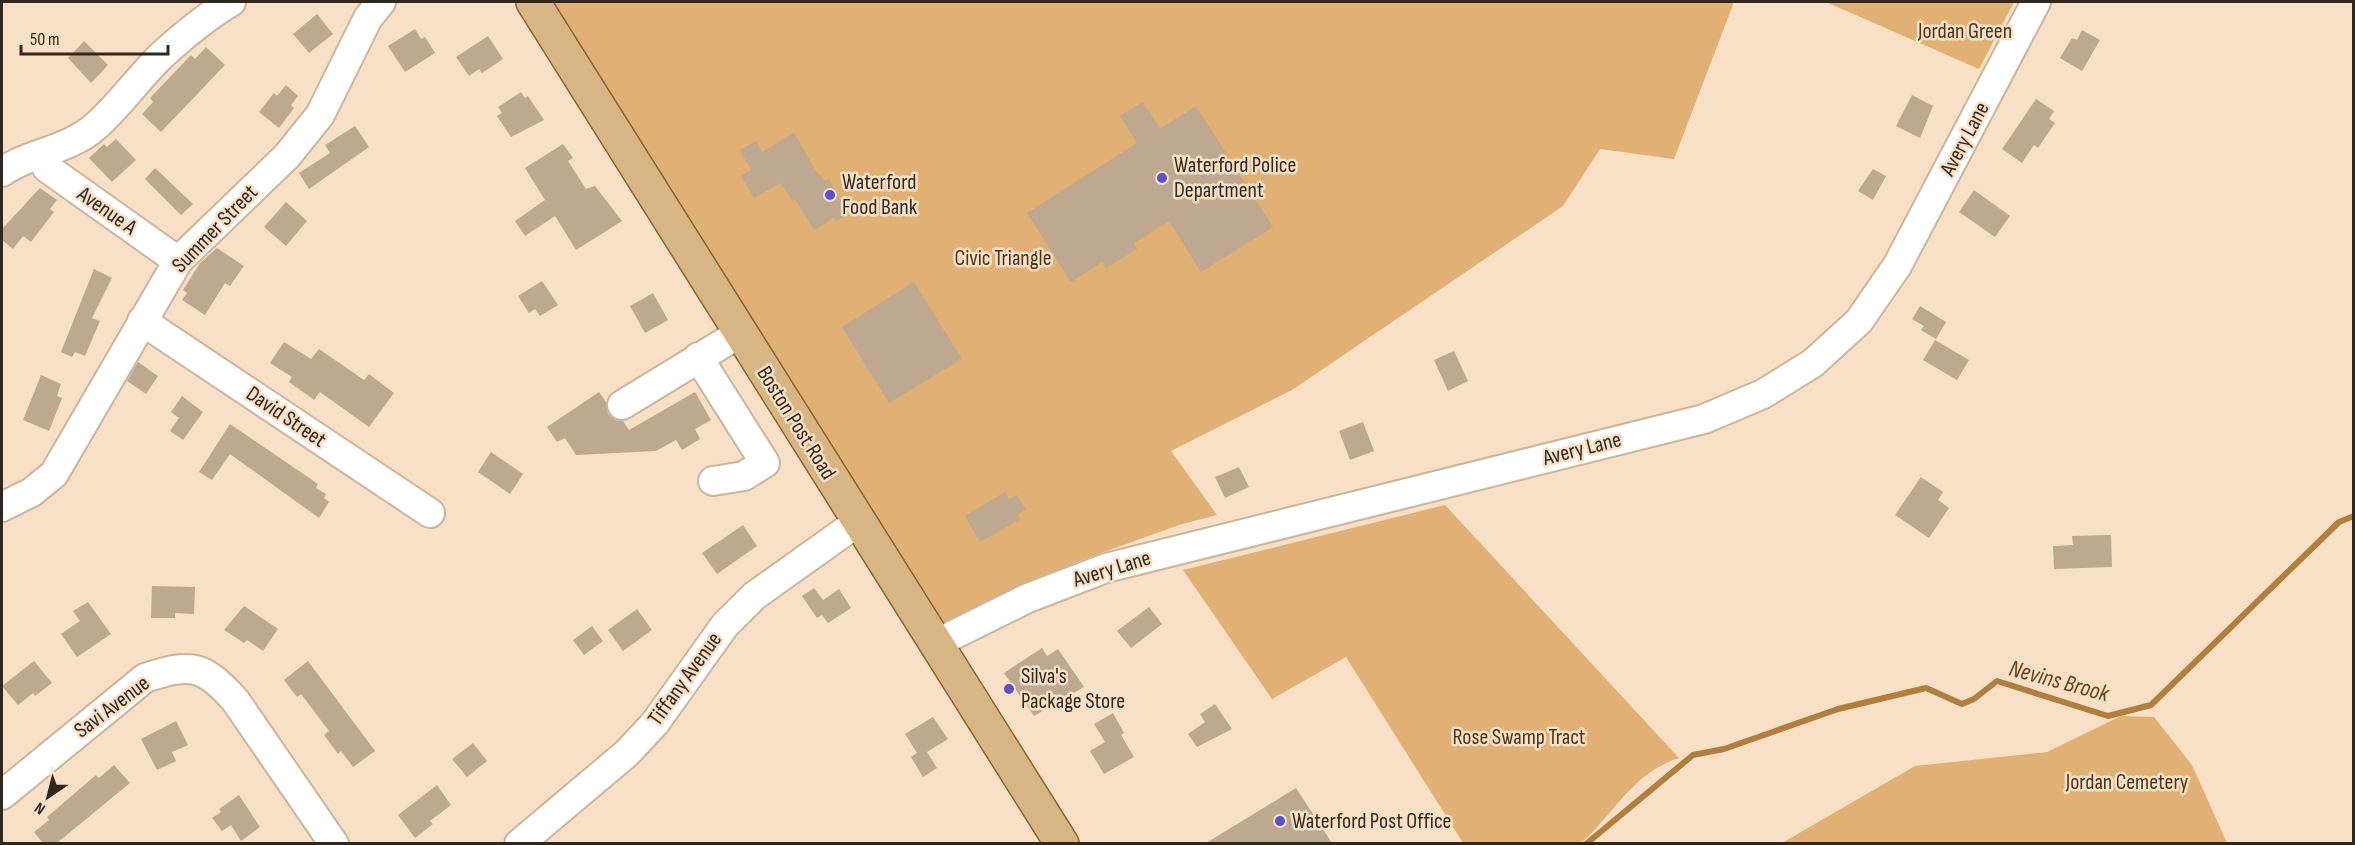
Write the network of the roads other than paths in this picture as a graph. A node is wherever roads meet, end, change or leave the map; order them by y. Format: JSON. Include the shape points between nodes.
{"nodes":[{"id":1,"x":231,"y":2,"type":"edge"},
{"id":2,"x":381,"y":2,"type":"edge"},
{"id":3,"x":533,"y":2,"type":"edge"},
{"id":4,"x":2036,"y":2,"type":"edge"},
{"id":5,"x":44,"y":155,"type":"junction"},
{"id":6,"x":2,"y":172,"type":"edge"},
{"id":7,"x":178,"y":261,"type":"junction"},
{"id":8,"x":142,"y":321,"type":"junction"},
{"id":9,"x":740,"y":333,"type":"junction"},
{"id":10,"x":698,"y":357,"type":"junction"},
{"id":11,"x":622,"y":405,"type":"dead end"},
{"id":12,"x":713,"y":481,"type":"dead end"},
{"id":13,"x":2,"y":507,"type":"edge"},
{"id":14,"x":430,"y":513,"type":"dead end"},
{"id":15,"x":858,"y":522,"type":"junction"},
{"id":16,"x":937,"y":644,"type":"junction"},
{"id":17,"x":2,"y":795,"type":"edge"},
{"id":18,"x":526,"y":841,"type":"edge"},
{"id":19,"x":334,"y":843,"type":"edge"},
{"id":20,"x":1062,"y":843,"type":"edge"}],
"edges":[{"from":1,"to":5,"type":"street","via":[[162,56],[97,126]]},
{"from":2,"to":7,"type":"street","name":"Summer Street","via":[[368,18],[320,115],[287,156]]},
{"from":3,"to":9,"type":"main road","name":"Boston Post Road"},
{"from":4,"to":16,"type":"street","name":"Avery Lane","via":[[1891,275],[1859,321],[1813,363],[1763,394],[1704,419],[1106,568],[1028,598]]},
{"from":5,"to":6,"type":"street"},
{"from":5,"to":7,"type":"street","name":"Avenue A","via":[[47,168]]},
{"from":7,"to":8,"type":"street","name":"Summer Street"},
{"from":8,"to":13,"type":"street","name":"Summer Street","via":[[54,474],[32,492]]},
{"from":8,"to":14,"type":"street","name":"David Street"},
{"from":9,"to":10,"type":"street"},
{"from":9,"to":15,"type":"main road","name":"Boston Post Road"},
{"from":10,"to":11,"type":"street"},
{"from":10,"to":12,"type":"street","via":[[765,463],[744,476]]},
{"from":15,"to":16,"type":"main road","name":"Boston Post Road"},
{"from":15,"to":18,"type":"street","name":"Tiffany Avenue","via":[[754,596],[725,625],[655,723],[627,753]]},
{"from":16,"to":20,"type":"main road","name":"Boston Post Road"},
{"from":17,"to":19,"type":"street","name":"Savi Avenue","via":[[145,678],[194,668],[217,680],[235,700]]}]}
